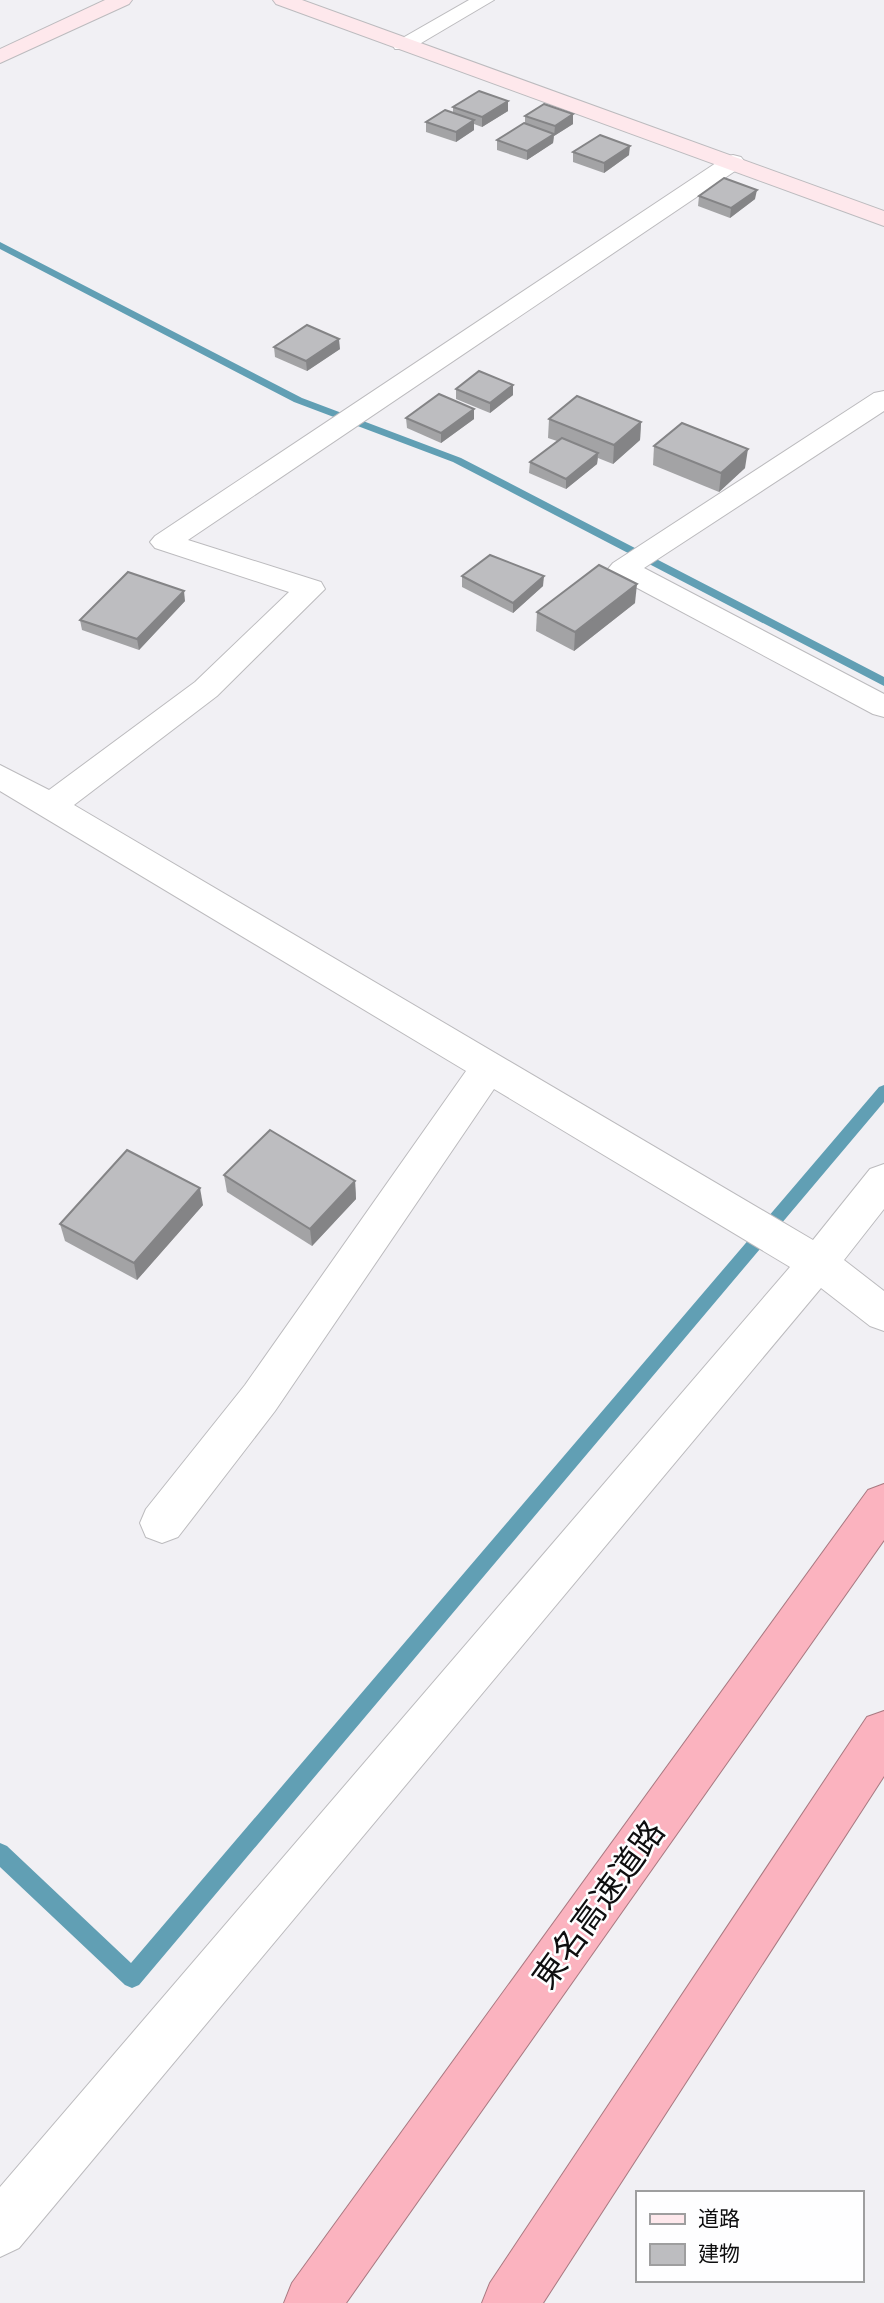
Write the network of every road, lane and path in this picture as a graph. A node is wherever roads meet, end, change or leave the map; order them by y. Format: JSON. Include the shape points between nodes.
{"nodes":[{"id":1,"x":122,"y":0,"type":"edge"},
{"id":2,"x":283,"y":0,"type":"edge"},
{"id":3,"x":484,"y":0,"type":"edge"},
{"id":4,"x":403,"y":44,"type":"junction"},
{"id":5,"x":0,"y":57,"type":"edge"},
{"id":6,"x":733,"y":162,"type":"junction"},
{"id":7,"x":884,"y":219,"type":"edge"},
{"id":8,"x":884,"y":399,"type":"edge"},
{"id":9,"x":884,"y":707,"type":"edge"},
{"id":10,"x":0,"y":776,"type":"edge"},
{"id":11,"x":50,"y":806,"type":"junction"},
{"id":12,"x":489,"y":1067,"type":"junction"},
{"id":13,"x":884,"y":1180,"type":"edge"},
{"id":14,"x":818,"y":1263,"type":"junction"},
{"id":15,"x":884,"y":1314,"type":"edge"},
{"id":16,"x":884,"y":1504,"type":"edge"},
{"id":17,"x":162,"y":1523,"type":"dead end"},
{"id":18,"x":884,"y":1734,"type":"edge"},
{"id":19,"x":0,"y":2229,"type":"edge"},
{"id":20,"x":312,"y":2303,"type":"edge"},
{"id":21,"x":510,"y":2303,"type":"edge"}],
"edges":[{"from":1,"to":5,"type":"street"},
{"from":2,"to":4,"type":"street"},
{"from":3,"to":4,"type":"street"},
{"from":4,"to":6,"type":"street"},
{"from":6,"to":7,"type":"street"},
{"from":6,"to":11,"type":"street","via":[[165,542],[310,589],[206,689]]},
{"from":8,"to":9,"type":"street","via":[[623,569]]},
{"from":10,"to":11,"type":"street"},
{"from":11,"to":12,"type":"street"},
{"from":12,"to":14,"type":"street"},
{"from":12,"to":17,"type":"street","via":[[260,1398]]},
{"from":13,"to":14,"type":"street"},
{"from":14,"to":15,"type":"street"},
{"from":14,"to":19,"type":"street"},
{"from":16,"to":20,"type":"highway","name":"東名高速道路"},
{"from":18,"to":21,"type":"highway"}]}
